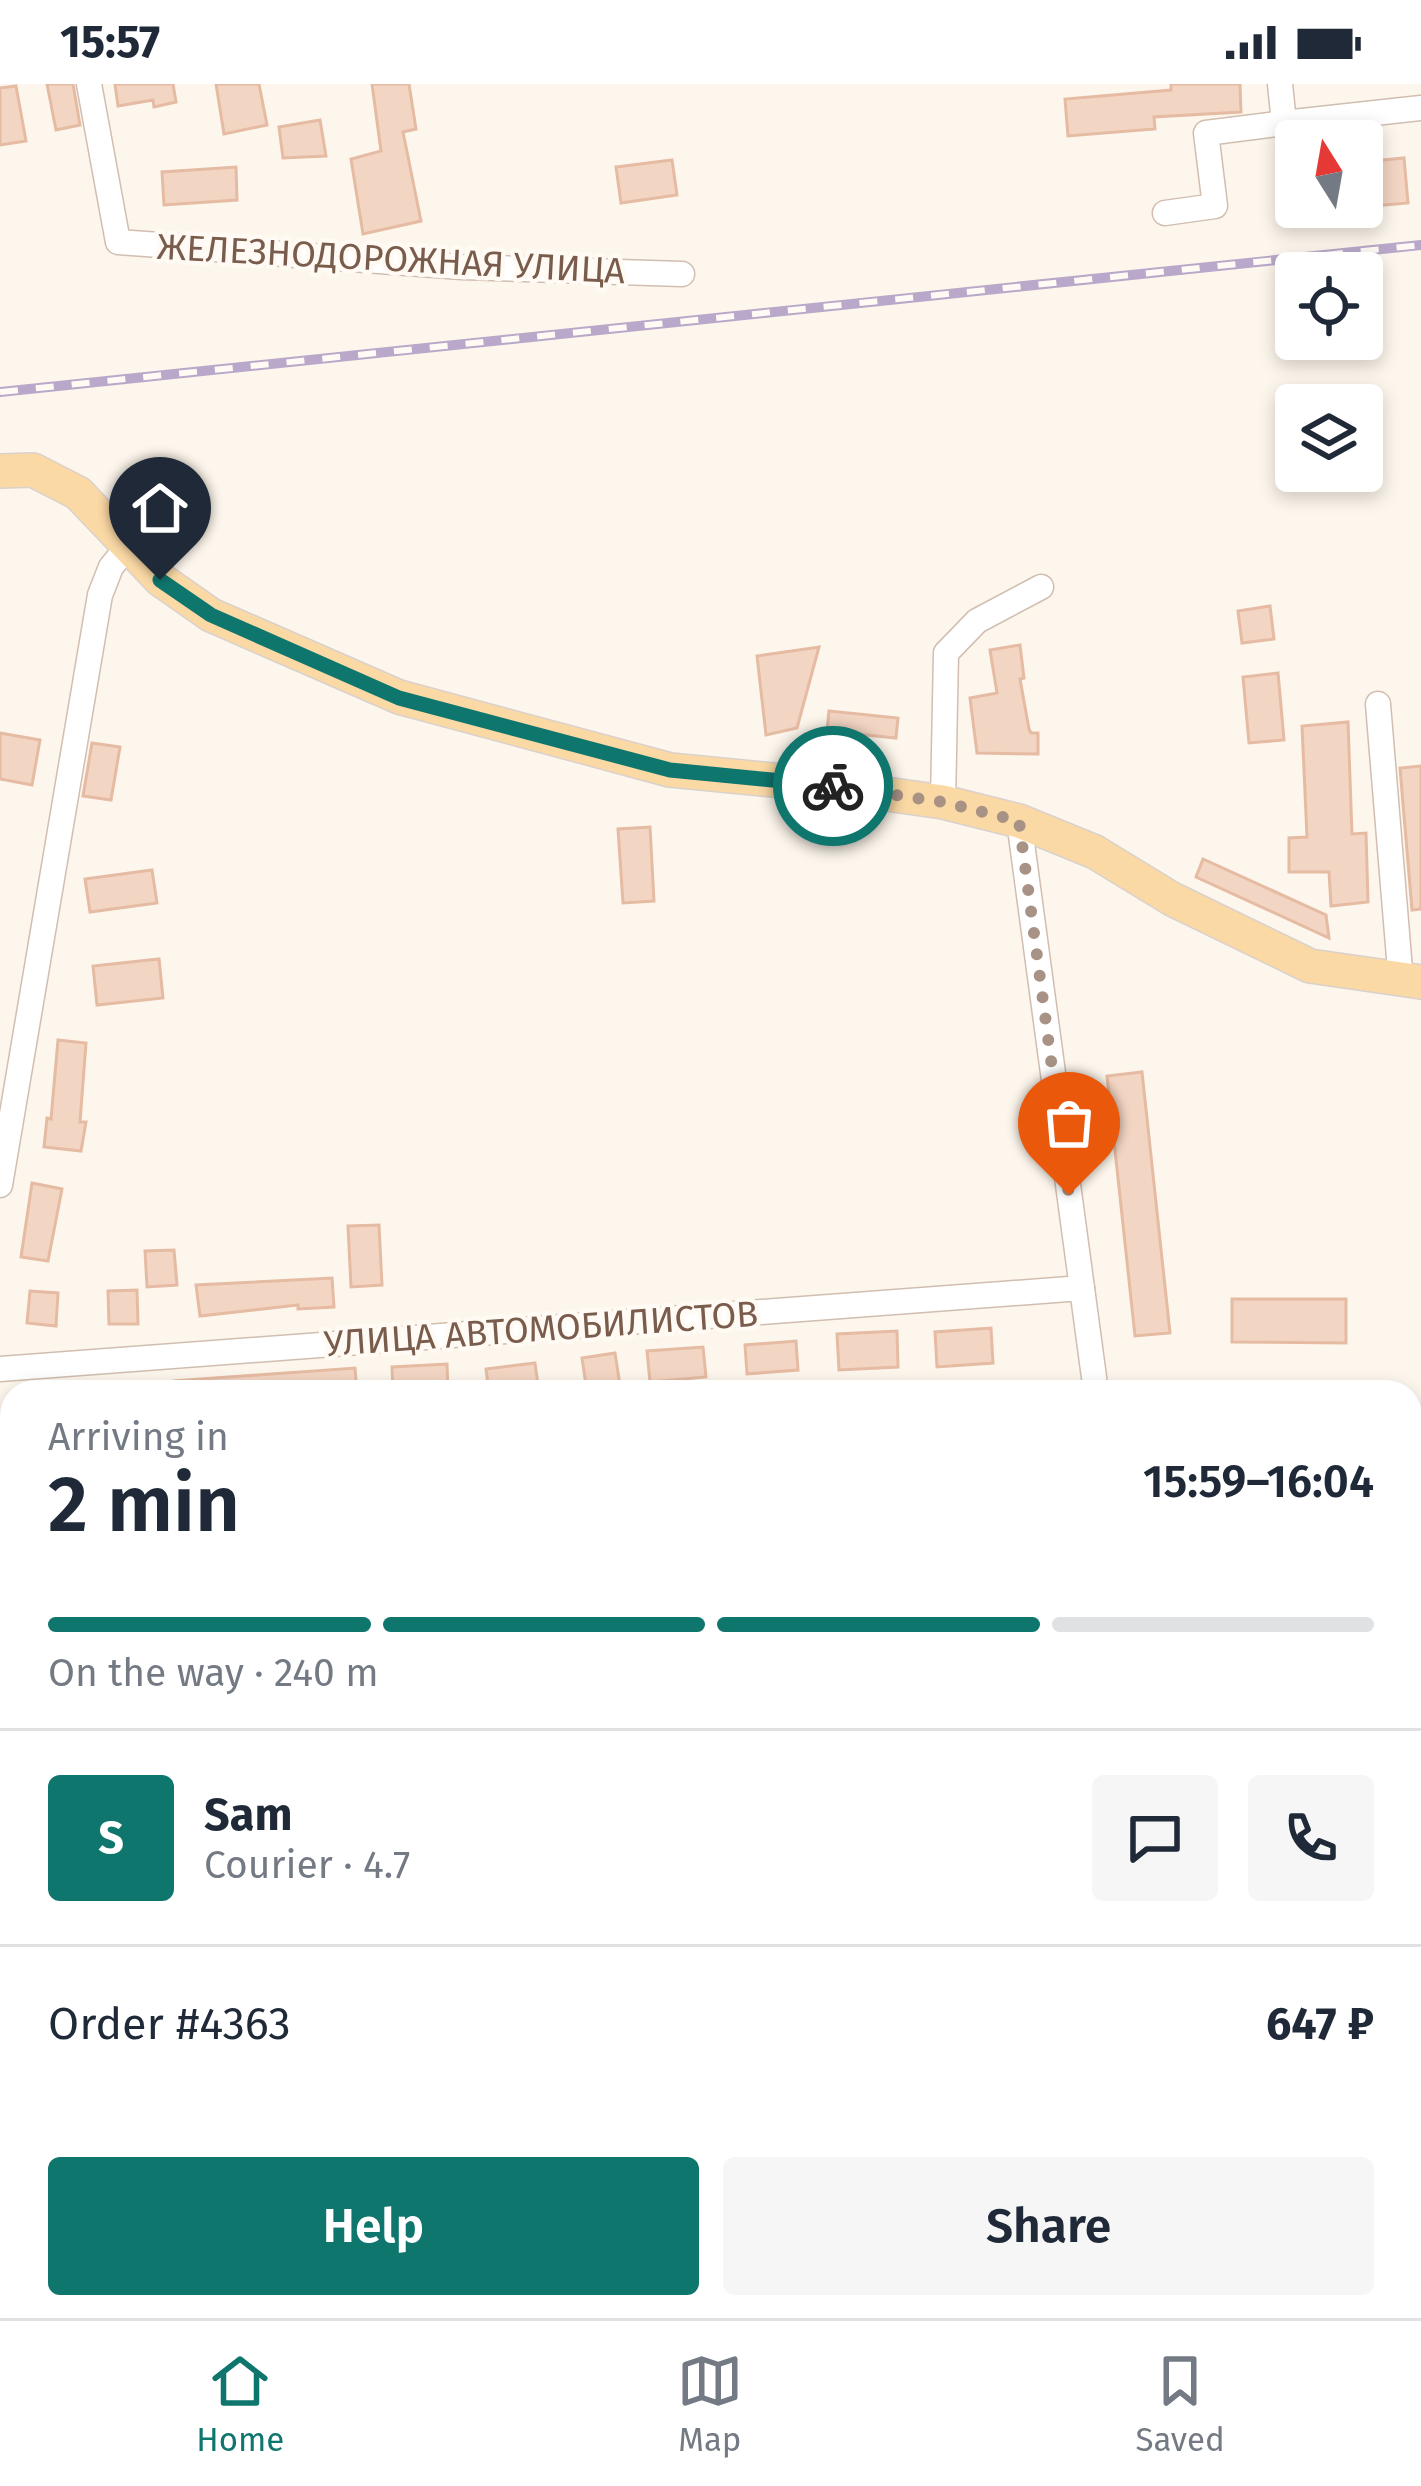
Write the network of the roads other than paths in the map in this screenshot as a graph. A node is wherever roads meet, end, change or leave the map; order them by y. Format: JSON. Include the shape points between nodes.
{"nodes":[{"id":1,"x":89,"y":84,"type":"edge"},
{"id":2,"x":1280,"y":84,"type":"edge"},
{"id":3,"x":1421,"y":109,"type":"edge"},
{"id":4,"x":1284,"y":120,"type":"edge"},
{"id":5,"x":1305,"y":120,"type":"edge"},
{"id":6,"x":1275,"y":123,"type":"edge"},
{"id":7,"x":1165,"y":213,"type":"dead end"},
{"id":8,"x":682,"y":274,"type":"dead end"},
{"id":9,"x":0,"y":471,"type":"edge"},
{"id":10,"x":129,"y":544,"type":"junction"},
{"id":11,"x":1041,"y":587,"type":"dead end"},
{"id":12,"x":1378,"y":704,"type":"dead end"},
{"id":13,"x":943,"y":802,"type":"junction"},
{"id":14,"x":1019,"y":821,"type":"junction"},
{"id":15,"x":1411,"y":982,"type":"edge"},
{"id":16,"x":8,"y":1103,"type":"edge"},
{"id":17,"x":0,"y":1185,"type":"edge"},
{"id":18,"x":1082,"y":1288,"type":"junction"},
{"id":19,"x":0,"y":1369,"type":"edge"},
{"id":20,"x":1094,"y":1380,"type":"edge"}],
"edges":[{"from":1,"to":8,"type":"street","name":"ЖЕЛЕЗНОДОРОЖНАЯ УЛИЦА","via":[[118,242],[462,268]]},
{"from":2,"to":4,"type":"street"},
{"from":3,"to":5,"type":"street"},
{"from":6,"to":7,"type":"street","via":[[1206,133],[1215,206]]},
{"from":9,"to":10,"type":"main road","via":[[33,470],[78,493]]},
{"from":10,"to":13,"type":"main road","via":[[160,580],[211,615],[399,698],[670,770]]},
{"from":10,"to":16,"type":"street","via":[[100,595]]},
{"from":11,"to":13,"type":"street","via":[[977,621],[946,653]]},
{"from":12,"to":15,"type":"street"},
{"from":13,"to":14,"type":"main road"},
{"from":14,"to":15,"type":"main road","via":[[1095,852],[1310,966]]},
{"from":14,"to":18,"type":"street"},
{"from":16,"to":17,"type":"street"},
{"from":18,"to":19,"type":"street","name":"УЛИЦА АВТОМОБИЛИСТОВ"},
{"from":18,"to":20,"type":"street"}]}
